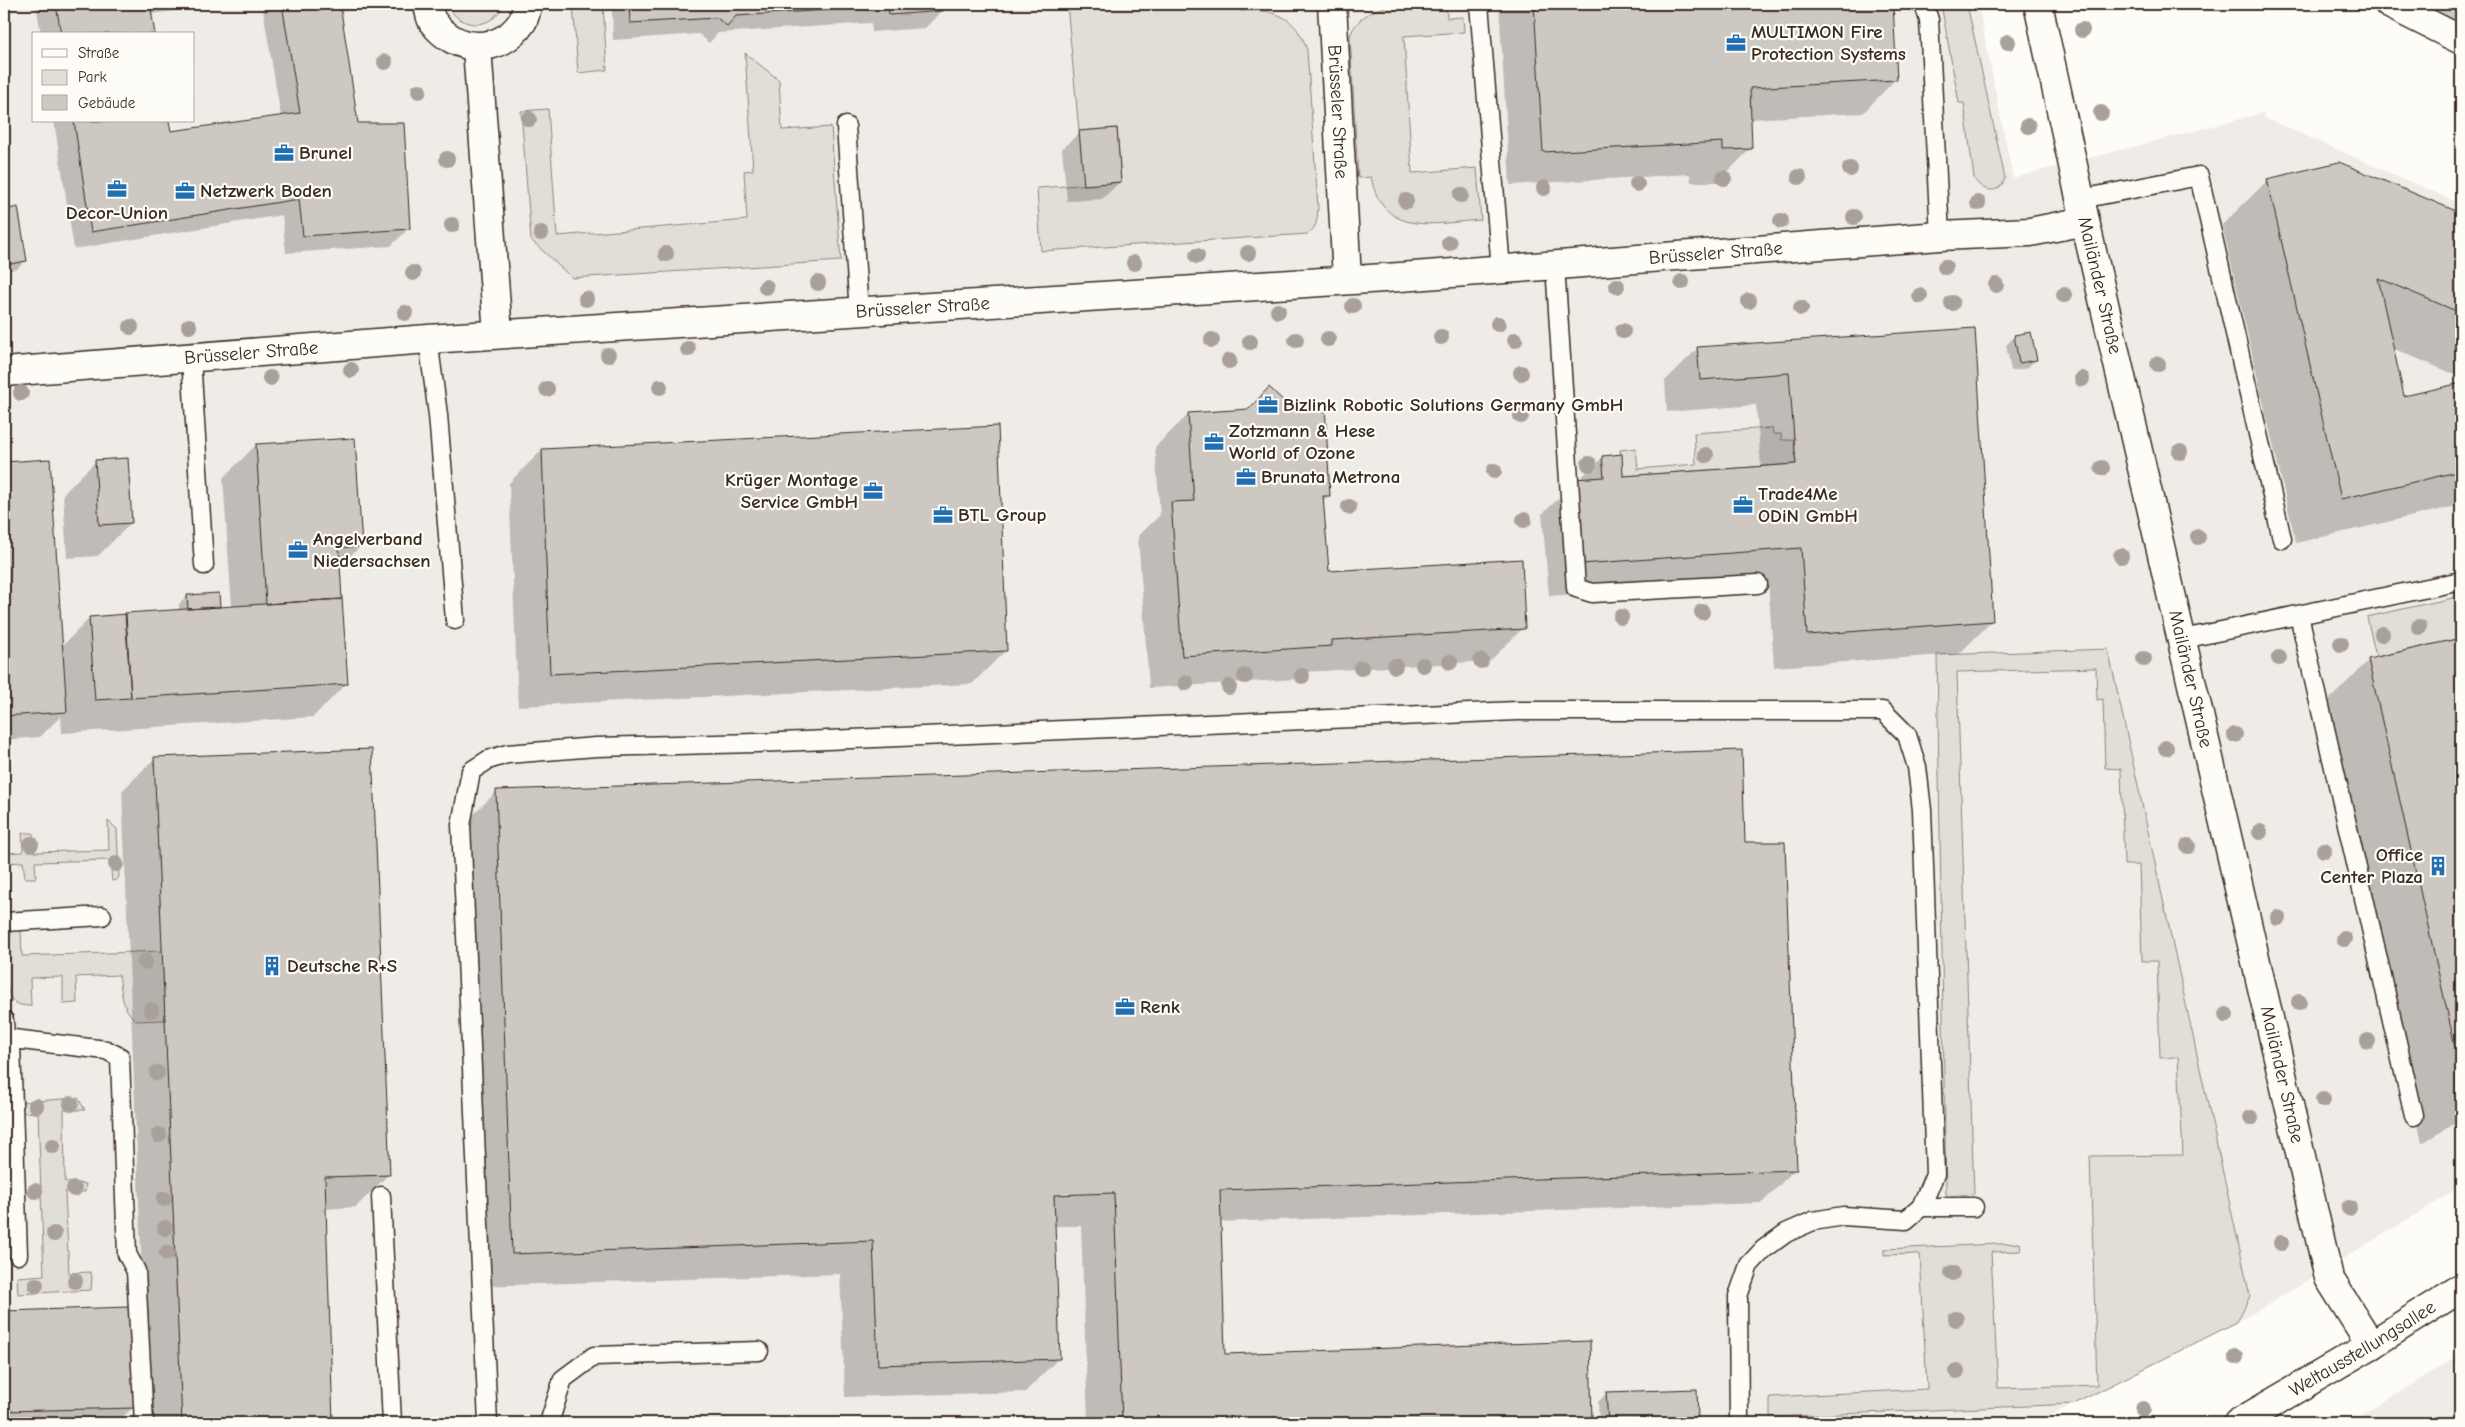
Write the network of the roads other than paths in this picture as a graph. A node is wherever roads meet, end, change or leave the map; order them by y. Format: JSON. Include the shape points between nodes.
{"nodes":[{"id":1,"x":428,"y":4,"type":"edge"},
{"id":2,"x":528,"y":4,"type":"edge"},
{"id":3,"x":1332,"y":4,"type":"edge"},
{"id":4,"x":1479,"y":4,"type":"edge"},
{"id":5,"x":1924,"y":4,"type":"edge"},
{"id":6,"x":2038,"y":4,"type":"edge"},
{"id":7,"x":2389,"y":4,"type":"edge"},
{"id":8,"x":2461,"y":40,"type":"edge"},
{"id":9,"x":477,"y":48,"type":"junction"},
{"id":10,"x":846,"y":126,"type":"dead end"},
{"id":11,"x":2083,"y":210,"type":"junction"},
{"id":12,"x":1940,"y":236,"type":"junction"},
{"id":13,"x":1554,"y":265,"type":"junction"},
{"id":14,"x":1502,"y":269,"type":"junction"},
{"id":15,"x":1347,"y":279,"type":"junction"},
{"id":16,"x":858,"y":312,"type":"junction"},
{"id":17,"x":498,"y":334,"type":"junction"},
{"id":18,"x":428,"y":339,"type":"junction"},
{"id":19,"x":191,"y":358,"type":"junction"},
{"id":20,"x":4,"y":372,"type":"edge"},
{"id":21,"x":2282,"y":538,"type":"dead end"},
{"id":22,"x":204,"y":565,"type":"dead end"},
{"id":23,"x":2461,"y":581,"type":"edge"},
{"id":24,"x":1758,"y":584,"type":"dead end"},
{"id":25,"x":2299,"y":616,"type":"junction"},
{"id":26,"x":455,"y":620,"type":"dead end"},
{"id":27,"x":2183,"y":639,"type":"junction"},
{"id":28,"x":102,"y":916,"type":"dead end"},
{"id":29,"x":4,"y":922,"type":"edge"},
{"id":30,"x":4,"y":1020,"type":"edge"},
{"id":31,"x":4,"y":1038,"type":"edge"},
{"id":32,"x":2414,"y":1116,"type":"dead end"},
{"id":33,"x":382,"y":1196,"type":"dead end"},
{"id":34,"x":1921,"y":1207,"type":"junction"},
{"id":35,"x":1974,"y":1207,"type":"dead end"},
{"id":36,"x":18,"y":1255,"type":"dead end"},
{"id":37,"x":2461,"y":1288,"type":"edge"},
{"id":38,"x":2371,"y":1345,"type":"junction"},
{"id":39,"x":759,"y":1351,"type":"dead end"},
{"id":40,"x":144,"y":1423,"type":"edge"},
{"id":41,"x":392,"y":1423,"type":"edge"},
{"id":42,"x":488,"y":1423,"type":"edge"},
{"id":43,"x":549,"y":1423,"type":"edge"},
{"id":44,"x":1739,"y":1423,"type":"edge"},
{"id":45,"x":2238,"y":1423,"type":"edge"}],
"edges":[{"from":1,"to":9,"type":"street","via":[[432,21],[451,40]]},
{"from":2,"to":9,"type":"street","via":[[523,22],[504,41]]},
{"from":3,"to":15,"type":"street","name":"Brüsseler Straße"},
{"from":4,"to":14,"type":"lane"},
{"from":5,"to":12,"type":"lane","via":[[1929,20]]},
{"from":6,"to":11,"type":"street","name":"Mailänder Straße"},
{"from":7,"to":8,"type":"street"},
{"from":9,"to":17,"type":"street"},
{"from":10,"to":16,"type":"lane"},
{"from":11,"to":12,"type":"street","name":"Brüsseler Straße","via":[[2030,232]]},
{"from":11,"to":21,"type":"lane","via":[[2199,176]]},
{"from":11,"to":27,"type":"street","name":"Mailänder Straße"},
{"from":12,"to":13,"type":"street","name":"Brüsseler Straße"},
{"from":13,"to":14,"type":"street","name":"Brüsseler Straße"},
{"from":13,"to":24,"type":"lane","via":[[1576,588],[1592,593]]},
{"from":14,"to":15,"type":"street","name":"Brüsseler Straße"},
{"from":15,"to":16,"type":"street","name":"Brüsseler Straße"},
{"from":16,"to":17,"type":"street","name":"Brüsseler Straße"},
{"from":17,"to":18,"type":"street","name":"Brüsseler Straße"},
{"from":18,"to":19,"type":"street","name":"Brüsseler Straße"},
{"from":18,"to":26,"type":"lane","via":[[438,415]]},
{"from":19,"to":20,"type":"street","name":"Brüsseler Straße"},
{"from":19,"to":22,"type":"lane"},
{"from":23,"to":25,"type":"lane"},
{"from":25,"to":27,"type":"lane"},
{"from":25,"to":32,"type":"lane"},
{"from":27,"to":38,"type":"street","name":"Mailänder Straße","via":[[2329,1278]]},
{"from":28,"to":29,"type":"lane"},
{"from":30,"to":31,"type":"lane"},
{"from":31,"to":36,"type":"lane","via":[[11,1045]]},
{"from":31,"to":40,"type":"lane","via":[[106,1050],[120,1057],[127,1254],[136,1271]]},
{"from":33,"to":41,"type":"lane"},
{"from":34,"to":35,"type":"lane"},
{"from":34,"to":42,"type":"lane","via":[[1935,1174],[1922,810],[1917,767],[1907,735],[1883,710],[1516,711],[507,754],[488,760],[471,771],[461,825]]},
{"from":34,"to":44,"type":"lane","via":[[1906,1220],[1843,1216],[1812,1221],[1764,1248],[1749,1265],[1738,1296]]},
{"from":37,"to":38,"type":"street","name":"Weltausstellungsallee"},
{"from":38,"to":45,"type":"street","name":"Weltausstellungsallee"},
{"from":39,"to":43,"type":"lane","via":[[594,1356],[563,1378]]}]}
